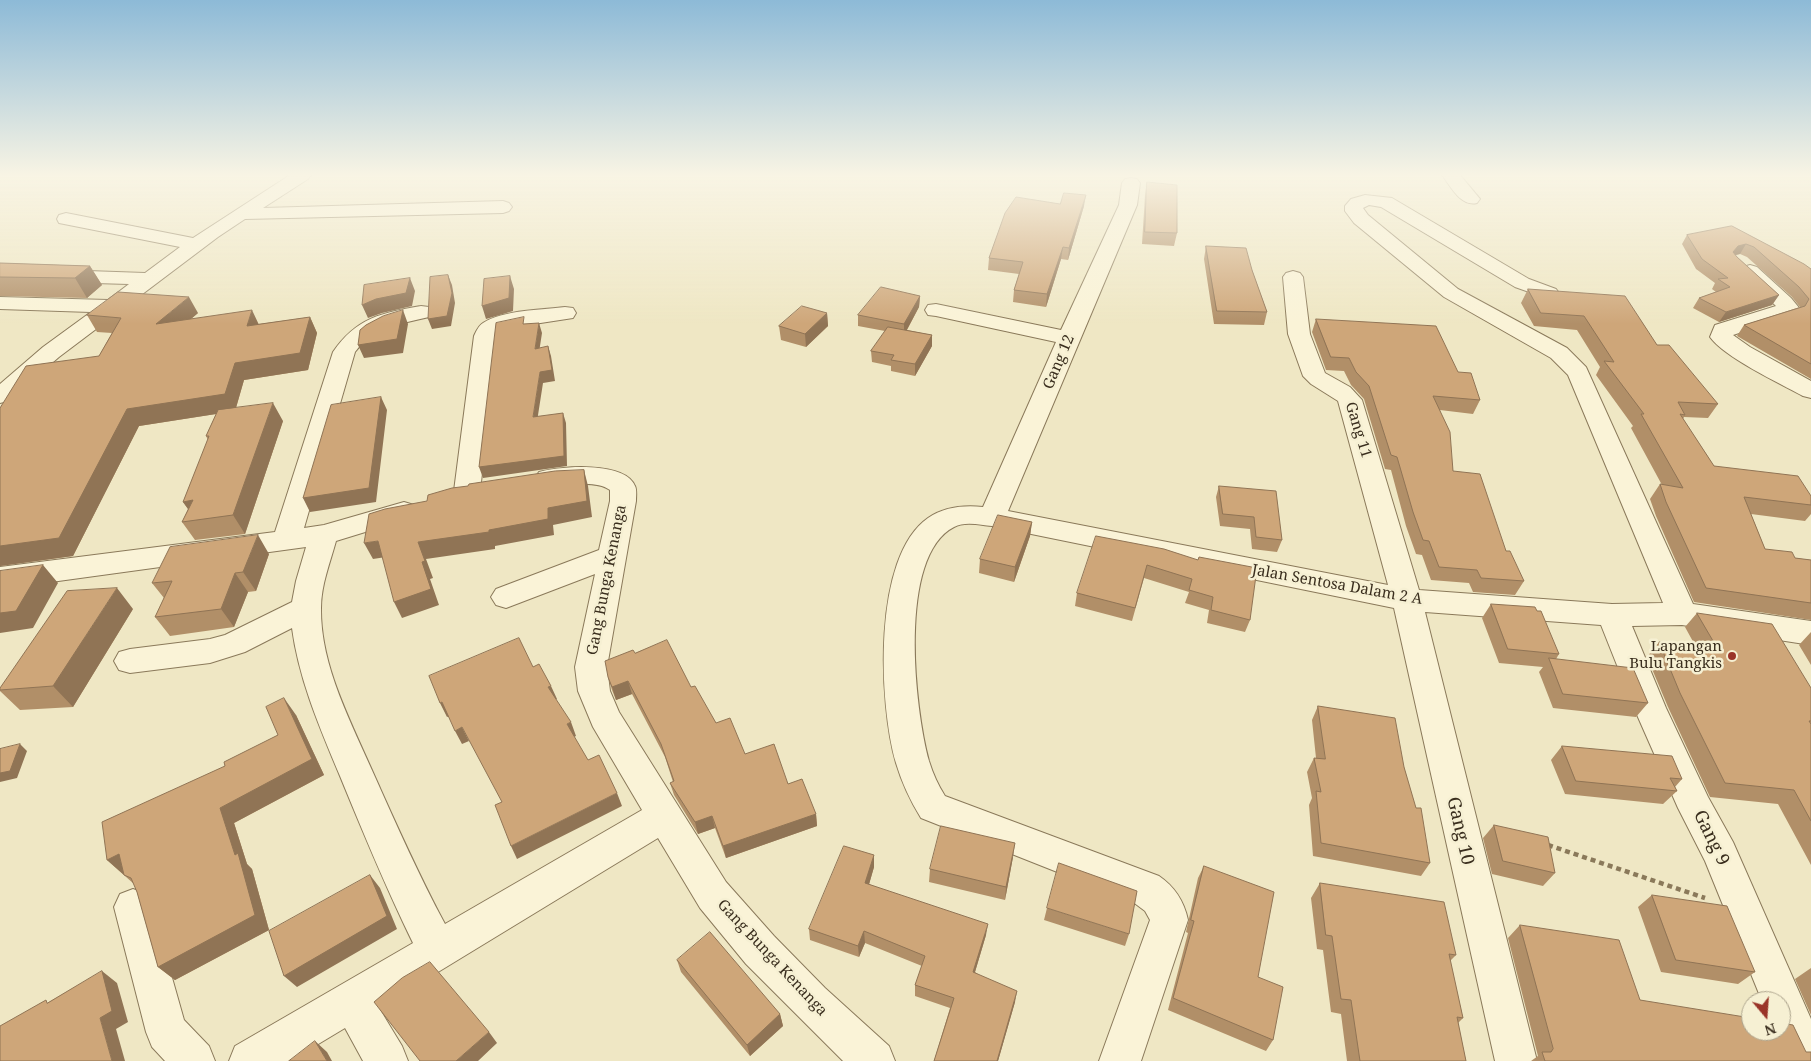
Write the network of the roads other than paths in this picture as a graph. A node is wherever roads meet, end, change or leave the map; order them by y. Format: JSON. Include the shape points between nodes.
{"nodes":[{"id":1,"x":95,"y":225,"type":"edge"},
{"id":2,"x":225,"y":225,"type":"edge"},
{"id":3,"x":1119,"y":225,"type":"edge"},
{"id":4,"x":1369,"y":225,"type":"edge"},
{"id":5,"x":1424,"y":225,"type":"edge"},
{"id":6,"x":196,"y":244,"type":"junction"},
{"id":7,"x":1739,"y":262,"type":"edge"},
{"id":8,"x":42,"y":275,"type":"edge"},
{"id":9,"x":1293,"y":277,"type":"dead end"},
{"id":10,"x":150,"y":279,"type":"junction"},
{"id":11,"x":1548,"y":293,"type":"edge"},
{"id":12,"x":0,"y":303,"type":"edge"},
{"id":13,"x":114,"y":306,"type":"junction"},
{"id":14,"x":936,"y":310,"type":"dead end"},
{"id":15,"x":421,"y":312,"type":"dead end"},
{"id":16,"x":565,"y":313,"type":"dead end"},
{"id":17,"x":1069,"y":338,"type":"junction"},
{"id":18,"x":1811,"y":391,"type":"edge"},
{"id":19,"x":0,"y":396,"type":"edge"},
{"id":20,"x":472,"y":492,"type":"junction"},
{"id":21,"x":1004,"y":520,"type":"junction"},
{"id":22,"x":324,"y":535,"type":"junction"},
{"id":23,"x":287,"y":540,"type":"junction"},
{"id":24,"x":613,"y":556,"type":"junction"},
{"id":25,"x":0,"y":578,"type":"edge"},
{"id":26,"x":506,"y":598,"type":"dead end"},
{"id":27,"x":1407,"y":600,"type":"junction"},
{"id":28,"x":306,"y":608,"type":"junction"},
{"id":29,"x":1682,"y":614,"type":"junction"},
{"id":30,"x":1612,"y":615,"type":"junction"},
{"id":31,"x":1770,"y":627,"type":"junction"},
{"id":32,"x":1811,"y":633,"type":"edge"},
{"id":33,"x":1788,"y":658,"type":"edge"},
{"id":34,"x":130,"y":661,"type":"dead end"},
{"id":35,"x":664,"y":816,"type":"junction"},
{"id":36,"x":133,"y":907,"type":"dead end"},
{"id":37,"x":438,"y":950,"type":"junction"},
{"id":38,"x":352,"y":1001,"type":"junction"},
{"id":39,"x":864,"y":1058,"type":"edge"},
{"id":40,"x":194,"y":1061,"type":"edge"},
{"id":41,"x":250,"y":1061,"type":"edge"},
{"id":42,"x":387,"y":1061,"type":"edge"},
{"id":43,"x":1120,"y":1061,"type":"edge"},
{"id":44,"x":1516,"y":1061,"type":"edge"},
{"id":45,"x":1808,"y":1061,"type":"edge"}],
"edges":[{"from":1,"to":6,"type":"street"},
{"from":2,"to":6,"type":"street"},
{"from":3,"to":17,"type":"street","name":"Gang 12"},
{"from":4,"to":29,"type":"street","via":[[1451,293],[1559,353],[1578,372]]},
{"from":5,"to":11,"type":"street","via":[[1522,283]]},
{"from":6,"to":10,"type":"street"},
{"from":7,"to":18,"type":"street","via":[[1789,309],[1723,330],[1721,337]]},
{"from":8,"to":10,"type":"street"},
{"from":9,"to":27,"type":"street","name":"Gang 11","via":[[1299,334],[1315,376],[1350,400]]},
{"from":10,"to":13,"type":"street"},
{"from":12,"to":13,"type":"street"},
{"from":13,"to":19,"type":"street","via":[[51,352]]},
{"from":14,"to":17,"type":"street"},
{"from":15,"to":23,"type":"street","via":[[372,324],[352,340],[344,352]]},
{"from":16,"to":20,"type":"street","via":[[503,322],[489,328],[485,336]]},
{"from":17,"to":21,"type":"street","name":"Gang 12"},
{"from":20,"to":22,"type":"street","name":"Gang Bunga Kenanga"},
{"from":20,"to":24,"type":"street","name":"Gang Bunga Kenanga","via":[[560,476],[612,479],[622,487],[623,501]]},
{"from":21,"to":27,"type":"street","name":"Jalan Sentosa Dalam 2 A"},
{"from":21,"to":43,"type":"street","name":"Jalan Sentosa Dalam 2 A","via":[[962,514],[942,521],[930,530],[920,546],[908,574],[901,617],[900,666],[908,742],[922,791],[934,807],[1146,889],[1166,907],[1169,920]]},
{"from":22,"to":23,"type":"street","name":"Gang Bunga Kenanga"},
{"from":22,"to":28,"type":"street"},
{"from":23,"to":25,"type":"street","name":"Gang Bunga Kenanga"},
{"from":24,"to":26,"type":"street"},
{"from":24,"to":35,"type":"street","name":"Gang Bunga Kenanga","via":[[591,666],[594,691],[624,751]]},
{"from":27,"to":30,"type":"street","name":"Jalan Sentosa Dalam 2 A"},
{"from":27,"to":44,"type":"street","name":"Gang 10"},
{"from":28,"to":34,"type":"street","via":[[234,644],[210,651]]},
{"from":28,"to":37,"type":"street","via":[[309,648],[339,734],[389,851]]},
{"from":29,"to":30,"type":"street","name":"Jalan Sentosa Dalam 2 A"},
{"from":29,"to":31,"type":"street","name":"Jalan Sentosa Dalam 2 A"},
{"from":30,"to":45,"type":"street","name":"Gang 9","via":[[1650,708],[1720,854]]},
{"from":31,"to":32,"type":"street","name":"Jalan Sentosa Dalam 2 A"},
{"from":31,"to":33,"type":"street"},
{"from":35,"to":37,"type":"street"},
{"from":35,"to":39,"type":"street","name":"Gang Bunga Kenanga","via":[[713,895],[760,950]]},
{"from":36,"to":40,"type":"street","via":[[167,1032]]},
{"from":37,"to":38,"type":"street"},
{"from":38,"to":41,"type":"street"},
{"from":38,"to":42,"type":"street"}]}
